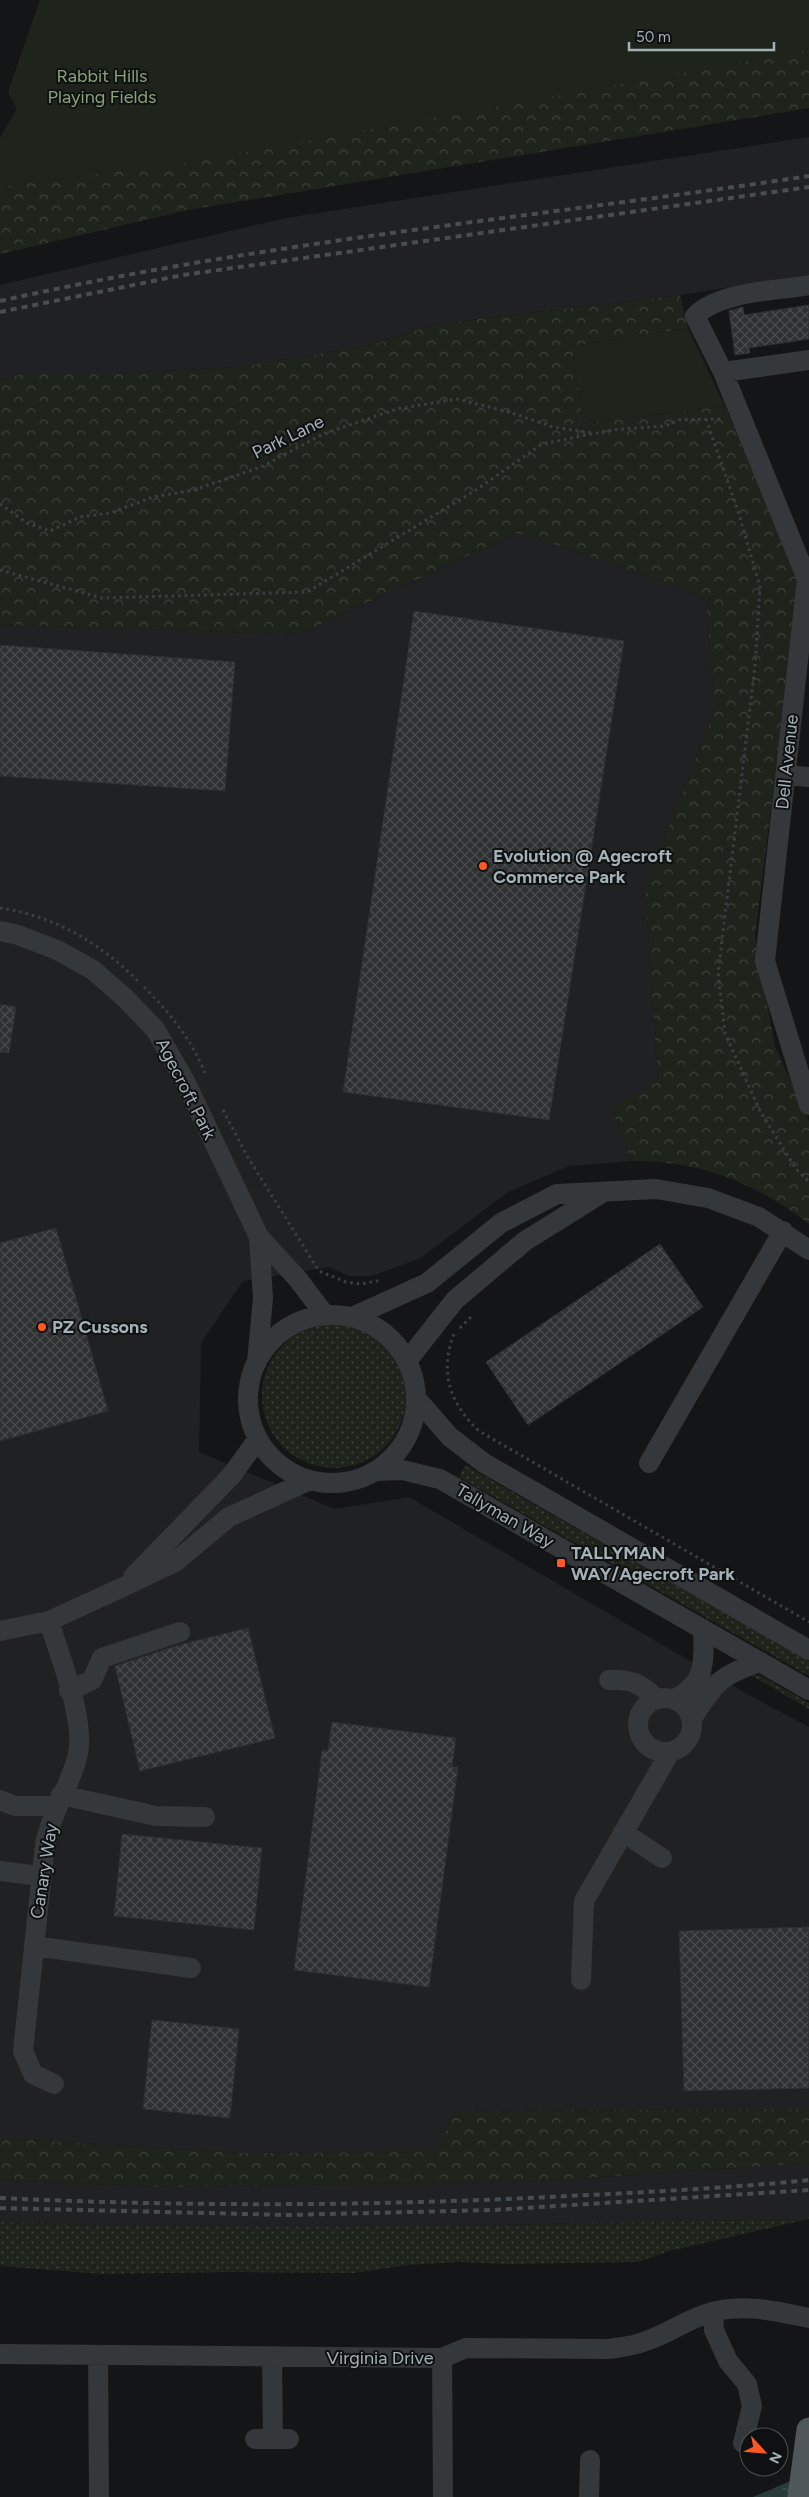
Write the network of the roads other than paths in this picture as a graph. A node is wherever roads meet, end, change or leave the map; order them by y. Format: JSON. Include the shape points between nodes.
{"nodes":[{"id":1,"x":809,"y":285,"type":"edge"},
{"id":2,"x":809,"y":360,"type":"edge"},
{"id":3,"x":723,"y":372,"type":"junction"},
{"id":4,"x":785,"y":775,"type":"junction"},
{"id":5,"x":809,"y":777,"type":"edge"},
{"id":6,"x":0,"y":931,"type":"edge"},
{"id":7,"x":809,"y":1105,"type":"edge"},
{"id":8,"x":606,"y":1191,"type":"junction"},
{"id":9,"x":783,"y":1231,"type":"junction"},
{"id":10,"x":259,"y":1237,"type":"junction"},
{"id":11,"x":809,"y":1250,"type":"edge"},
{"id":12,"x":325,"y":1315,"type":"junction"},
{"id":13,"x":352,"y":1317,"type":"junction"},
{"id":14,"x":407,"y":1361,"type":"junction"},
{"id":15,"x":257,"y":1362,"type":"junction"},
{"id":16,"x":416,"y":1398,"type":"junction"},
{"id":17,"x":258,"y":1439,"type":"junction"},
{"id":18,"x":649,"y":1463,"type":"dead end"},
{"id":19,"x":375,"y":1471,"type":"junction"},
{"id":20,"x":310,"y":1480,"type":"junction"},
{"id":21,"x":123,"y":1587,"type":"junction"},
{"id":22,"x":49,"y":1621,"type":"junction"},
{"id":23,"x":703,"y":1629,"type":"junction"},
{"id":24,"x":0,"y":1631,"type":"edge"},
{"id":25,"x":180,"y":1632,"type":"dead end"},
{"id":26,"x":809,"y":1650,"type":"edge"},
{"id":27,"x":760,"y":1662,"type":"junction"},
{"id":28,"x":609,"y":1680,"type":"dead end"},
{"id":29,"x":809,"y":1690,"type":"edge"},
{"id":30,"x":69,"y":1691,"type":"junction"},
{"id":31,"x":666,"y":1699,"type":"junction"},
{"id":32,"x":692,"y":1718,"type":"junction"},
{"id":33,"x":670,"y":1752,"type":"junction"},
{"id":34,"x":0,"y":1800,"type":"edge"},
{"id":35,"x":59,"y":1800,"type":"junction"},
{"id":36,"x":206,"y":1817,"type":"dead end"},
{"id":37,"x":623,"y":1832,"type":"junction"},
{"id":38,"x":662,"y":1858,"type":"dead end"},
{"id":39,"x":0,"y":1871,"type":"edge"},
{"id":40,"x":40,"y":1876,"type":"junction"},
{"id":41,"x":34,"y":1946,"type":"junction"},
{"id":42,"x":191,"y":1968,"type":"dead end"},
{"id":43,"x":581,"y":1980,"type":"dead end"},
{"id":44,"x":54,"y":2084,"type":"dead end"},
{"id":45,"x":713,"y":2312,"type":"junction"},
{"id":46,"x":809,"y":2318,"type":"edge"},
{"id":47,"x":0,"y":2354,"type":"edge"},
{"id":48,"x":98,"y":2355,"type":"junction"},
{"id":49,"x":272,"y":2357,"type":"junction"},
{"id":50,"x":442,"y":2358,"type":"junction"},
{"id":51,"x":747,"y":2427,"type":"edge"},
{"id":52,"x":809,"y":2430,"type":"edge"},
{"id":53,"x":272,"y":2439,"type":"dead end"},
{"id":54,"x":590,"y":2460,"type":"dead end"},
{"id":55,"x":99,"y":2497,"type":"edge"},
{"id":56,"x":443,"y":2497,"type":"edge"},
{"id":57,"x":589,"y":2497,"type":"edge"},
{"id":58,"x":800,"y":2497,"type":"edge"}],
"edges":[{"from":1,"to":3,"type":"street","name":"Dell Avenue","via":[[724,299],[704,307],[695,316]]},
{"from":2,"to":3,"type":"street"},
{"from":3,"to":4,"type":"street","name":"Dell Avenue","via":[[807,579]]},
{"from":4,"to":5,"type":"street"},
{"from":4,"to":7,"type":"street","name":"Dell Avenue","via":[[765,960]]},
{"from":6,"to":10,"type":"street","name":"Agecroft Park","via":[[18,934],[57,950],[93,970],[155,1029],[185,1081]]},
{"from":8,"to":9,"type":"street","via":[[656,1189],[708,1198],[751,1214]]},
{"from":8,"to":13,"type":"street","via":[[557,1194],[501,1223],[427,1283]]},
{"from":8,"to":14,"type":"street","via":[[525,1240],[455,1300]]},
{"from":9,"to":11,"type":"street"},
{"from":9,"to":18,"type":"street"},
{"from":10,"to":12,"type":"street","via":[[297,1278]]},
{"from":10,"to":15,"type":"street","via":[[262,1298]]},
{"from":12,"to":13,"type":"street"},
{"from":12,"to":15,"type":"street","via":[[297,1322],[274,1338]]},
{"from":13,"to":14,"type":"street","via":[[374,1326],[393,1341]]},
{"from":14,"to":16,"type":"street","via":[[414,1379]]},
{"from":15,"to":17,"type":"street","via":[[249,1387],[249,1414]]},
{"from":16,"to":19,"type":"street","via":[[413,1420],[405,1440],[392,1458]]},
{"from":16,"to":26,"type":"street","name":"Tallyman Way","via":[[450,1437],[484,1463]]},
{"from":17,"to":20,"type":"street","via":[[271,1457],[289,1471]]},
{"from":17,"to":21,"type":"street","via":[[231,1476]]},
{"from":19,"to":20,"type":"street","via":[[354,1480]]},
{"from":19,"to":23,"type":"street","name":"Tallyman Way","via":[[402,1470],[440,1480]]},
{"from":20,"to":21,"type":"street","via":[[229,1517],[174,1562]]},
{"from":21,"to":22,"type":"street"},
{"from":22,"to":24,"type":"street"},
{"from":22,"to":30,"type":"street","name":"Canary Way"},
{"from":23,"to":27,"type":"street","name":"Tallyman Way"},
{"from":23,"to":31,"type":"street","via":[[704,1661],[700,1677],[689,1692]]},
{"from":25,"to":30,"type":"street","via":[[102,1658],[92,1680]]},
{"from":27,"to":29,"type":"street","name":"Tallyman Way"},
{"from":27,"to":32,"type":"street","via":[[733,1670],[718,1681]]},
{"from":28,"to":31,"type":"street","via":[[628,1679]]},
{"from":30,"to":35,"type":"street","name":"Canary Way","via":[[80,1726],[77,1758]]},
{"from":31,"to":32,"type":"street","via":[[682,1703]]},
{"from":31,"to":33,"type":"street","via":[[642,1710],[638,1727],[645,1744]]},
{"from":32,"to":33,"type":"street","via":[[690,1736]]},
{"from":33,"to":37,"type":"street"},
{"from":34,"to":35,"type":"street","via":[[15,1806]]},
{"from":35,"to":36,"type":"street","via":[[156,1816]]},
{"from":35,"to":40,"type":"street","name":"Canary Way","via":[[48,1824]]},
{"from":37,"to":38,"type":"street"},
{"from":37,"to":43,"type":"street","via":[[584,1900]]},
{"from":39,"to":40,"type":"street"},
{"from":40,"to":41,"type":"street","name":"Canary Way"},
{"from":41,"to":42,"type":"street"},
{"from":41,"to":44,"type":"street","name":"Canary Way","via":[[23,2052],[33,2074]]},
{"from":45,"to":46,"type":"street","name":"Virginia Drive","via":[[750,2308]]},
{"from":45,"to":50,"type":"street","name":"Virginia Drive","via":[[645,2342],[627,2346],[608,2349],[466,2348]]},
{"from":45,"to":51,"type":"street","via":[[714,2330],[728,2361],[747,2384],[752,2406]]},
{"from":47,"to":48,"type":"street","name":"Virginia Drive"},
{"from":48,"to":49,"type":"street","name":"Virginia Drive"},
{"from":48,"to":55,"type":"street"},
{"from":49,"to":50,"type":"street","name":"Virginia Drive"},
{"from":49,"to":53,"type":"street"},
{"from":50,"to":56,"type":"street"},
{"from":52,"to":58,"type":"main road"},
{"from":54,"to":57,"type":"street"}]}
